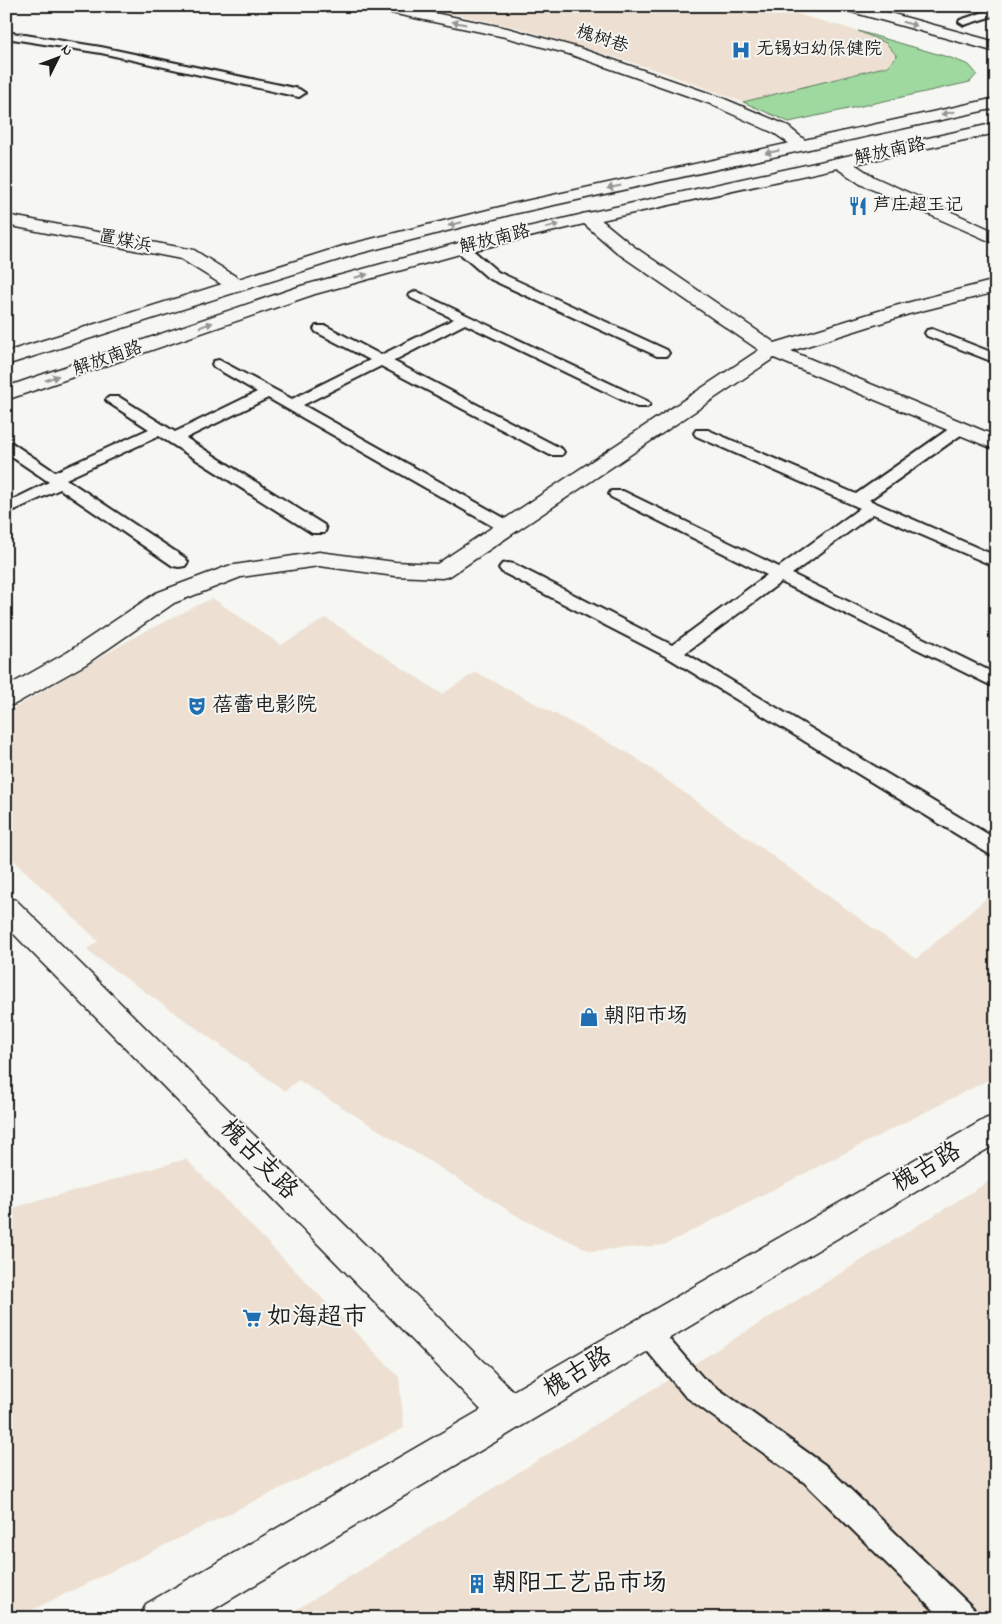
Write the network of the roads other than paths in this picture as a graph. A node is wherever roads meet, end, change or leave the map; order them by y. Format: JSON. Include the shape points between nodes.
{"nodes":[{"id":1,"x":377,"y":6,"type":"edge"},
{"id":2,"x":846,"y":6,"type":"edge"},
{"id":3,"x":996,"y":11,"type":"edge"},
{"id":4,"x":959,"y":20,"type":"joint"},
{"id":5,"x":988,"y":28,"type":"dead end"},
{"id":6,"x":6,"y":35,"type":"edge"},
{"id":7,"x":996,"y":47,"type":"edge"},
{"id":8,"x":299,"y":93,"type":"dead end"},
{"id":9,"x":996,"y":103,"type":"edge"},
{"id":10,"x":996,"y":128,"type":"edge"},
{"id":11,"x":803,"y":145,"type":"junction"},
{"id":12,"x":840,"y":163,"type":"junction"},
{"id":13,"x":588,"y":218,"type":"junction"},
{"id":14,"x":6,"y":220,"type":"edge"},
{"id":15,"x":996,"y":238,"type":"edge"},
{"id":16,"x":462,"y":248,"type":"junction"},
{"id":17,"x":236,"y":285,"type":"junction"},
{"id":18,"x":996,"y":286,"type":"edge"},
{"id":19,"x":416,"y":295,"type":"dead end"},
{"id":20,"x":465,"y":319,"type":"junction"},
{"id":21,"x":321,"y":329,"type":"dead end"},
{"id":22,"x":932,"y":333,"type":"dead end"},
{"id":23,"x":772,"y":350,"type":"junction"},
{"id":24,"x":662,"y":353,"type":"dead end"},
{"id":25,"x":6,"y":359,"type":"edge"},
{"id":26,"x":996,"y":359,"type":"edge"},
{"id":27,"x":382,"y":360,"type":"junction"},
{"id":28,"x":219,"y":364,"type":"dead end"},
{"id":29,"x":268,"y":392,"type":"junction"},
{"id":30,"x":6,"y":394,"type":"edge"},
{"id":31,"x":114,"y":400,"type":"dead end"},
{"id":32,"x":642,"y":404,"type":"dead end"},
{"id":33,"x":291,"y":405,"type":"junction"},
{"id":34,"x":959,"y":429,"type":"junction"},
{"id":35,"x":168,"y":433,"type":"junction"},
{"id":36,"x":702,"y":433,"type":"dead end"},
{"id":37,"x":996,"y":444,"type":"edge"},
{"id":38,"x":6,"y":446,"type":"edge"},
{"id":39,"x":556,"y":452,"type":"dead end"},
{"id":40,"x":57,"y":481,"type":"junction"},
{"id":41,"x":617,"y":494,"type":"dead end"},
{"id":42,"x":865,"y":504,"type":"junction"},
{"id":43,"x":6,"y":509,"type":"edge"},
{"id":44,"x":507,"y":527,"type":"junction"},
{"id":45,"x":318,"y":529,"type":"dead end"},
{"id":46,"x":179,"y":562,"type":"dead end"},
{"id":47,"x":996,"y":562,"type":"edge"},
{"id":48,"x":508,"y":568,"type":"dead end"},
{"id":49,"x":778,"y":574,"type":"junction"},
{"id":50,"x":673,"y":652,"type":"junction"},
{"id":51,"x":996,"y":682,"type":"edge"},
{"id":52,"x":6,"y":698,"type":"edge"},
{"id":53,"x":996,"y":849,"type":"edge"},
{"id":54,"x":6,"y":908,"type":"edge"},
{"id":55,"x":996,"y":1128,"type":"edge"},
{"id":56,"x":646,"y":1332,"type":"junction"},
{"id":57,"x":510,"y":1413,"type":"junction"},
{"id":58,"x":160,"y":1618,"type":"edge"},
{"id":59,"x":963,"y":1618,"type":"edge"}],
"edges":[{"from":11,"to":1,"type":"street","name":"槐树巷","one_way":true,"via":[[780,129],[714,100],[574,51],[507,33]]},
{"from":2,"to":7,"type":"street","one_way":true},
{"from":3,"to":4,"type":"lane"},
{"from":4,"to":5,"type":"street"},
{"from":6,"to":8,"type":"lane","via":[[101,50]]},
{"from":9,"to":11,"type":"street","name":"解放南路","one_way":true},
{"from":10,"to":12,"type":"street","name":"解放南路"},
{"from":11,"to":17,"type":"street","name":"解放南路","one_way":true,"via":[[512,209],[350,250]]},
{"from":12,"to":13,"type":"street","name":"解放南路"},
{"from":12,"to":15,"type":"street","via":[[868,181]]},
{"from":16,"to":13,"type":"street","name":"解放南路","one_way":true},
{"from":13,"to":23,"type":"street","via":[[626,250]]},
{"from":14,"to":17,"type":"street","name":"置煤浜","via":[[187,254]]},
{"from":16,"to":24,"type":"lane","via":[[493,275]]},
{"from":30,"to":16,"type":"street","name":"解放南路","one_way":true,"via":[[308,290]]},
{"from":17,"to":25,"type":"street","name":"解放南路"},
{"from":18,"to":23,"type":"street","via":[[902,310]]},
{"from":19,"to":20,"type":"lane"},
{"from":20,"to":27,"type":"lane"},
{"from":20,"to":32,"type":"lane"},
{"from":21,"to":27,"type":"lane"},
{"from":22,"to":26,"type":"lane"},
{"from":23,"to":34,"type":"street"},
{"from":23,"to":44,"type":"street"},
{"from":27,"to":33,"type":"lane"},
{"from":27,"to":39,"type":"lane"},
{"from":28,"to":29,"type":"lane"},
{"from":29,"to":33,"type":"lane"},
{"from":29,"to":35,"type":"lane"},
{"from":31,"to":35,"type":"lane"},
{"from":33,"to":44,"type":"lane"},
{"from":34,"to":37,"type":"street"},
{"from":34,"to":42,"type":"lane"},
{"from":35,"to":40,"type":"lane"},
{"from":35,"to":45,"type":"lane"},
{"from":36,"to":42,"type":"lane"},
{"from":38,"to":40,"type":"lane"},
{"from":40,"to":43,"type":"lane"},
{"from":40,"to":46,"type":"lane"},
{"from":41,"to":49,"type":"lane"},
{"from":42,"to":47,"type":"lane"},
{"from":42,"to":49,"type":"lane"},
{"from":44,"to":52,"type":"street","via":[[442,571],[395,569],[319,559],[236,571],[165,598],[77,658]]},
{"from":48,"to":50,"type":"lane"},
{"from":49,"to":50,"type":"lane"},
{"from":49,"to":51,"type":"lane"},
{"from":50,"to":53,"type":"lane"},
{"from":54,"to":57,"type":"street","name":"槐古支路"},
{"from":55,"to":56,"type":"street","name":"槐古路"},
{"from":56,"to":57,"type":"street","name":"槐古路"},
{"from":56,"to":59,"type":"lane","via":[[694,1387],[815,1474]]},
{"from":57,"to":58,"type":"street","name":"槐古路"}]}
